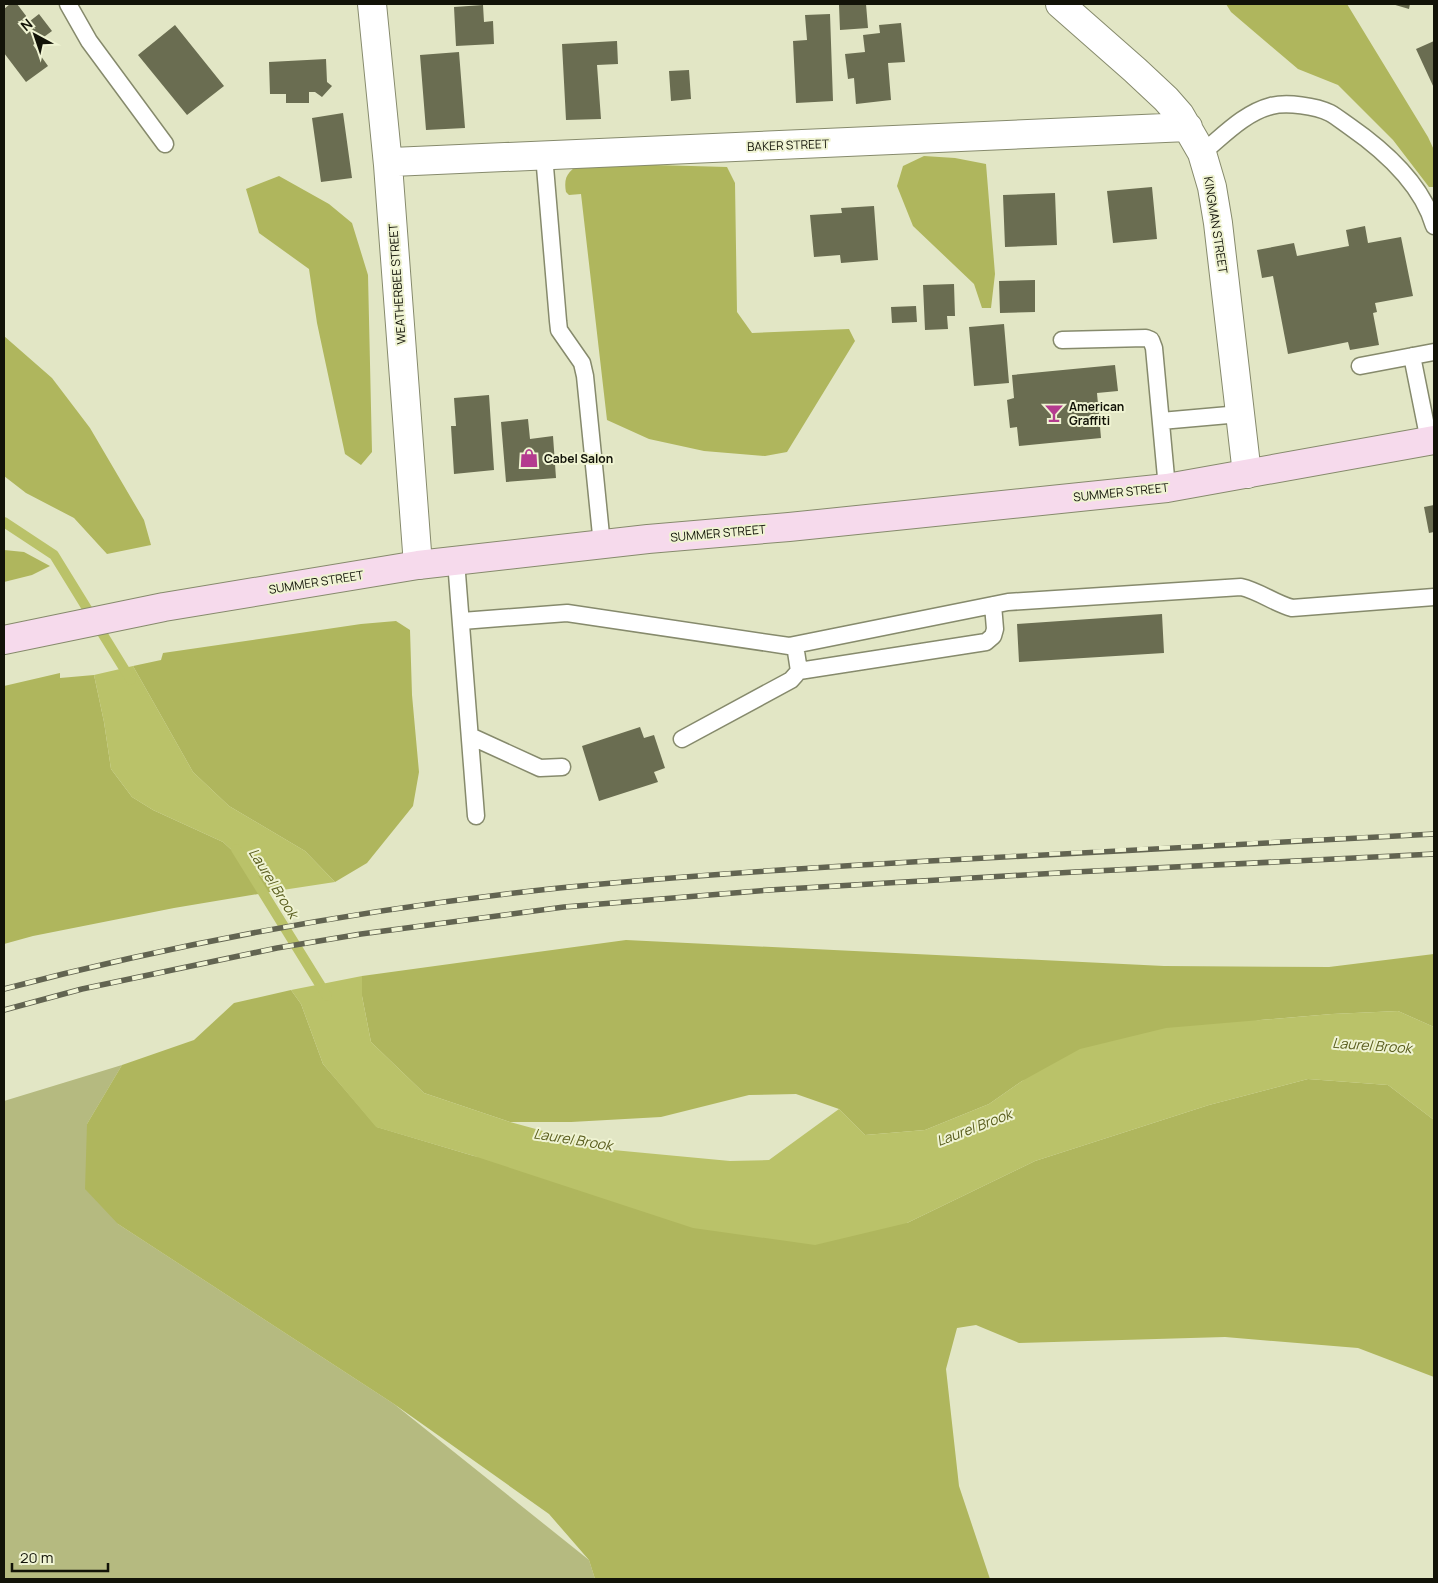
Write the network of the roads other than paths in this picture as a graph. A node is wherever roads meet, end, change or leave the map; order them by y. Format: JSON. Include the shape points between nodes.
{"nodes":[{"id":1,"x":68,"y":4,"type":"edge"},
{"id":2,"x":372,"y":4,"type":"edge"},
{"id":3,"x":1060,"y":4,"type":"edge"},
{"id":4,"x":1188,"y":127,"type":"junction"},
{"id":5,"x":165,"y":144,"type":"dead end"},
{"id":6,"x":1202,"y":153,"type":"junction"},
{"id":7,"x":544,"y":155,"type":"junction"},
{"id":8,"x":388,"y":165,"type":"junction"},
{"id":9,"x":1434,"y":226,"type":"edge"},
{"id":10,"x":1062,"y":340,"type":"dead end"},
{"id":11,"x":1434,"y":352,"type":"edge"},
{"id":12,"x":1412,"y":356,"type":"junction"},
{"id":13,"x":1360,"y":366,"type":"dead end"},
{"id":14,"x":1240,"y":414,"type":"junction"},
{"id":15,"x":1161,"y":421,"type":"junction"},
{"id":16,"x":1432,"y":441,"type":"edge"},
{"id":17,"x":1247,"y":474,"type":"junction"},
{"id":18,"x":1167,"y":488,"type":"junction"},
{"id":19,"x":602,"y":545,"type":"junction"},
{"id":20,"x":456,"y":561,"type":"junction"},
{"id":21,"x":418,"y":565,"type":"junction"},
{"id":22,"x":1434,"y":597,"type":"edge"},
{"id":23,"x":992,"y":605,"type":"junction"},
{"id":24,"x":462,"y":622,"type":"junction"},
{"id":25,"x":4,"y":640,"type":"edge"},
{"id":26,"x":795,"y":645,"type":"junction"},
{"id":27,"x":799,"y":671,"type":"junction"},
{"id":28,"x":470,"y":736,"type":"junction"},
{"id":29,"x":682,"y":739,"type":"dead end"},
{"id":30,"x":562,"y":767,"type":"dead end"},
{"id":31,"x":476,"y":816,"type":"dead end"}],
"edges":[{"from":1,"to":5,"type":"lane","via":[[89,41]]},
{"from":2,"to":8,"type":"street","name":"WEATHERBEE STREET"},
{"from":3,"to":4,"type":"street","name":"KINGMAN STREET","via":[[1166,99]]},
{"from":4,"to":6,"type":"street","name":"KINGMAN STREET"},
{"from":4,"to":7,"type":"street","name":"BAKER STREET"},
{"from":6,"to":9,"type":"lane","via":[[1248,116],[1266,108],[1290,104],[1330,113],[1370,140],[1392,161],[1424,201]]},
{"from":6,"to":14,"type":"street","name":"KINGMAN STREET","via":[[1218,223]]},
{"from":7,"to":8,"type":"street","name":"BAKER STREET","via":[[392,162]]},
{"from":7,"to":19,"type":"lane","via":[[559,330],[582,363],[585,376]]},
{"from":8,"to":21,"type":"street","name":"WEATHERBEE STREET"},
{"from":10,"to":15,"type":"lane","via":[[1151,340]]},
{"from":11,"to":12,"type":"lane"},
{"from":12,"to":13,"type":"lane"},
{"from":12,"to":16,"type":"lane"},
{"from":14,"to":15,"type":"lane"},
{"from":14,"to":17,"type":"street","name":"KINGMAN STREET"},
{"from":15,"to":18,"type":"lane"},
{"from":16,"to":17,"type":"main road","name":"SUMMER STREET"},
{"from":17,"to":18,"type":"main road","name":"SUMMER STREET"},
{"from":18,"to":19,"type":"main road","name":"SUMMER STREET"},
{"from":19,"to":20,"type":"main road","name":"SUMMER STREET"},
{"from":20,"to":21,"type":"main road","name":"SUMMER STREET"},
{"from":20,"to":24,"type":"lane"},
{"from":21,"to":25,"type":"main road","name":"SUMMER STREET","via":[[164,607]]},
{"from":22,"to":23,"type":"lane","via":[[1292,608],[1241,587]]},
{"from":23,"to":26,"type":"lane"},
{"from":23,"to":27,"type":"lane","via":[[995,629],[986,642]]},
{"from":24,"to":26,"type":"lane","via":[[567,613]]},
{"from":24,"to":28,"type":"lane"},
{"from":26,"to":27,"type":"lane"},
{"from":27,"to":29,"type":"lane","via":[[791,680]]},
{"from":28,"to":30,"type":"lane","via":[[540,768]]},
{"from":28,"to":31,"type":"lane"}]}
